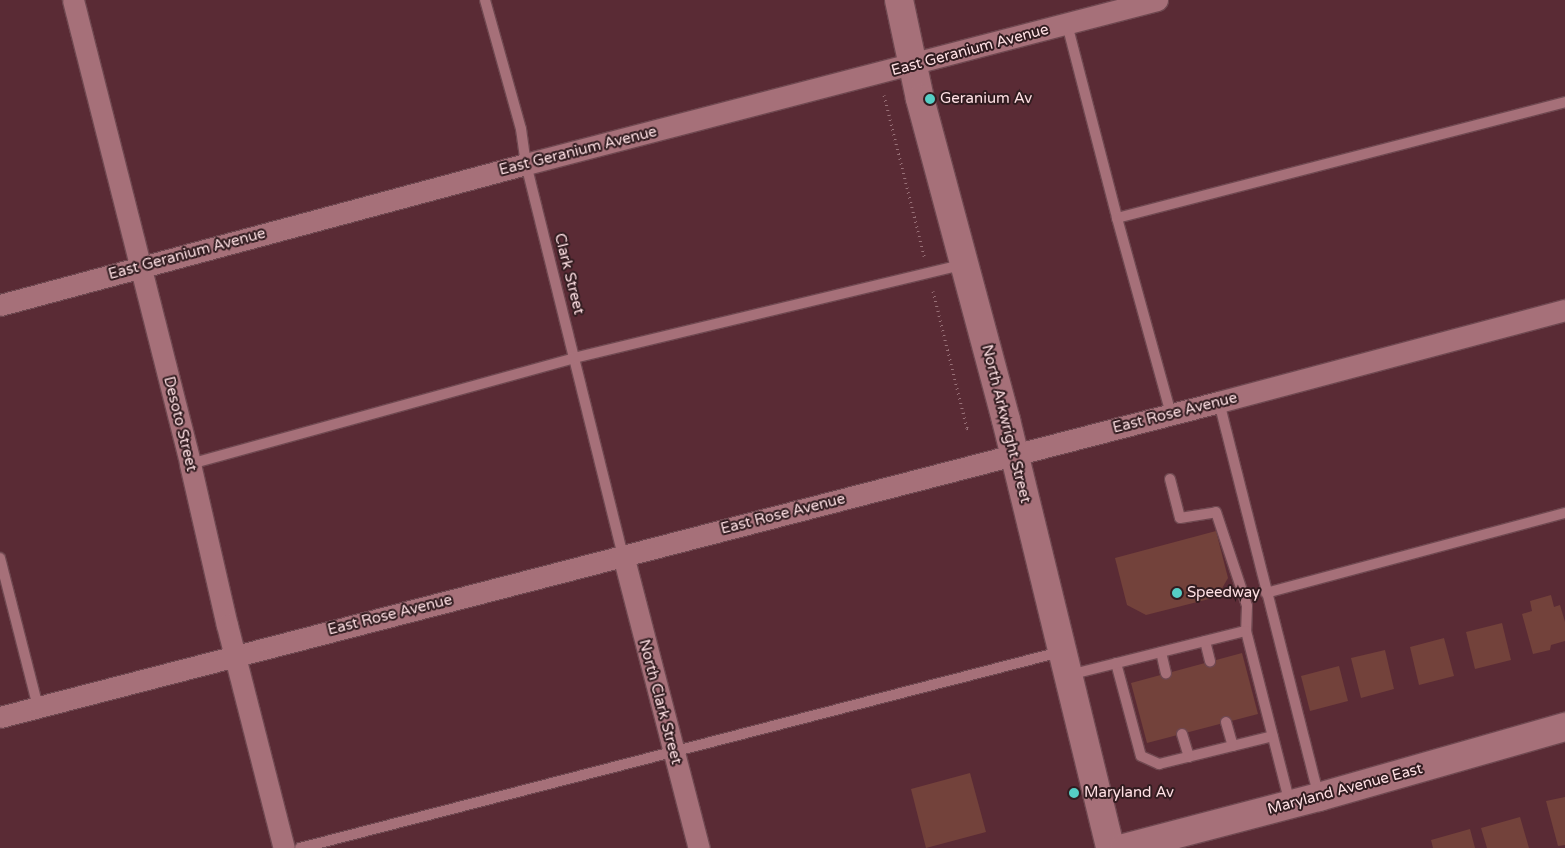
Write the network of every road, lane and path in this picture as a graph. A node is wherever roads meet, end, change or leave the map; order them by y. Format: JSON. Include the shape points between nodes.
{"nodes":[{"id":1,"x":73,"y":0,"type":"edge"},
{"id":2,"x":485,"y":0,"type":"edge"},
{"id":3,"x":899,"y":0,"type":"edge"},
{"id":4,"x":1157,"y":0,"type":"edge"},
{"id":5,"x":1067,"y":24,"type":"junction"},
{"id":6,"x":914,"y":65,"type":"junction"},
{"id":7,"x":1565,"y":102,"type":"edge"},
{"id":8,"x":526,"y":164,"type":"junction"},
{"id":9,"x":1117,"y":218,"type":"junction"},
{"id":10,"x":966,"y":264,"type":"junction"},
{"id":11,"x":141,"y":266,"type":"junction"},
{"id":12,"x":0,"y":305,"type":"edge"},
{"id":13,"x":1565,"y":310,"type":"edge"},
{"id":14,"x":574,"y":358,"type":"junction"},
{"id":15,"x":1219,"y":402,"type":"junction"},
{"id":16,"x":1172,"y":414,"type":"junction"},
{"id":17,"x":1014,"y":454,"type":"junction"},
{"id":18,"x":190,"y":464,"type":"junction"},
{"id":19,"x":1170,"y":479,"type":"dead end"},
{"id":20,"x":1565,"y":513,"type":"edge"},
{"id":21,"x":623,"y":555,"type":"junction"},
{"id":22,"x":0,"y":558,"type":"edge"},
{"id":23,"x":1266,"y":593,"type":"junction"},
{"id":24,"x":1246,"y":631,"type":"junction"},
{"id":25,"x":1205,"y":641,"type":"junction"},
{"id":26,"x":1161,"y":652,"type":"junction"},
{"id":27,"x":235,"y":655,"type":"junction"},
{"id":28,"x":1210,"y":662,"type":"dead end"},
{"id":29,"x":1066,"y":663,"type":"junction"},
{"id":30,"x":1116,"y":663,"type":"junction"},
{"id":31,"x":1166,"y":673,"type":"dead end"},
{"id":32,"x":38,"y":707,"type":"junction"},
{"id":33,"x":0,"y":717,"type":"edge"},
{"id":34,"x":1226,"y":722,"type":"dead end"},
{"id":35,"x":1565,"y":727,"type":"edge"},
{"id":36,"x":1182,"y":734,"type":"dead end"},
{"id":37,"x":1273,"y":736,"type":"junction"},
{"id":38,"x":1233,"y":746,"type":"junction"},
{"id":39,"x":674,"y":752,"type":"junction"},
{"id":40,"x":1189,"y":757,"type":"junction"},
{"id":41,"x":1319,"y":797,"type":"junction"},
{"id":42,"x":1290,"y":804,"type":"junction"},
{"id":43,"x":284,"y":848,"type":"edge"},
{"id":44,"x":300,"y":848,"type":"edge"},
{"id":45,"x":699,"y":848,"type":"edge"},
{"id":46,"x":1110,"y":848,"type":"edge"},
{"id":47,"x":1124,"y":848,"type":"edge"}],
"edges":[{"from":1,"to":11,"type":"street","name":"Desoto Street"},
{"from":2,"to":8,"type":"lane","name":"Clark Street","via":[[521,129]]},
{"from":3,"to":6,"type":"street","name":"North Arkwright Street"},
{"from":4,"to":5,"type":"street","name":"East Geranium Avenue"},
{"from":5,"to":6,"type":"street","name":"East Geranium Avenue"},
{"from":5,"to":9,"type":"lane"},
{"from":6,"to":8,"type":"street","name":"East Geranium Avenue"},
{"from":6,"to":10,"type":"street","name":"North Arkwright Street","via":[[920,99]]},
{"from":7,"to":9,"type":"lane"},
{"from":8,"to":11,"type":"street","name":"East Geranium Avenue"},
{"from":8,"to":14,"type":"lane","name":"Clark Street"},
{"from":9,"to":16,"type":"lane"},
{"from":10,"to":14,"type":"lane"},
{"from":10,"to":17,"type":"street","name":"North Arkwright Street"},
{"from":11,"to":12,"type":"street","name":"East Geranium Avenue"},
{"from":11,"to":18,"type":"street","name":"Desoto Street"},
{"from":13,"to":15,"type":"street","name":"East Rose Avenue"},
{"from":14,"to":18,"type":"lane"},
{"from":14,"to":21,"type":"lane","name":"Clark Street"},
{"from":15,"to":16,"type":"street","name":"East Rose Avenue"},
{"from":15,"to":23,"type":"lane"},
{"from":16,"to":17,"type":"street","name":"East Rose Avenue"},
{"from":17,"to":21,"type":"street","name":"East Rose Avenue"},
{"from":17,"to":29,"type":"street","name":"North Arkwright Street"},
{"from":18,"to":27,"type":"street","name":"Desoto Street"},
{"from":19,"to":24,"type":"lane","via":[[1180,518],[1216,512],[1247,606]]},
{"from":20,"to":23,"type":"lane"},
{"from":21,"to":27,"type":"street","name":"East Rose Avenue"},
{"from":21,"to":39,"type":"street","name":"North Clark Street"},
{"from":22,"to":32,"type":"lane"},
{"from":23,"to":41,"type":"lane"},
{"from":24,"to":25,"type":"lane"},
{"from":24,"to":37,"type":"lane"},
{"from":25,"to":26,"type":"lane"},
{"from":25,"to":28,"type":"lane"},
{"from":26,"to":30,"type":"lane"},
{"from":26,"to":31,"type":"lane"},
{"from":27,"to":32,"type":"street","name":"East Rose Avenue"},
{"from":27,"to":43,"type":"street","name":"Desoto Street"},
{"from":29,"to":30,"type":"lane"},
{"from":29,"to":39,"type":"lane"},
{"from":29,"to":46,"type":"street","name":"North Arkwright Street"},
{"from":30,"to":40,"type":"lane","via":[[1141,756],[1158,764]]},
{"from":32,"to":33,"type":"street","name":"East Rose Avenue"},
{"from":34,"to":38,"type":"lane"},
{"from":35,"to":41,"type":"street","name":"Maryland Avenue East"},
{"from":36,"to":40,"type":"lane"},
{"from":37,"to":38,"type":"lane"},
{"from":37,"to":42,"type":"lane"},
{"from":38,"to":40,"type":"lane"},
{"from":39,"to":44,"type":"lane"},
{"from":39,"to":45,"type":"street","name":"North Clark Street"},
{"from":41,"to":42,"type":"street","name":"Maryland Avenue East"},
{"from":42,"to":47,"type":"street","name":"Maryland Avenue East"}]}
